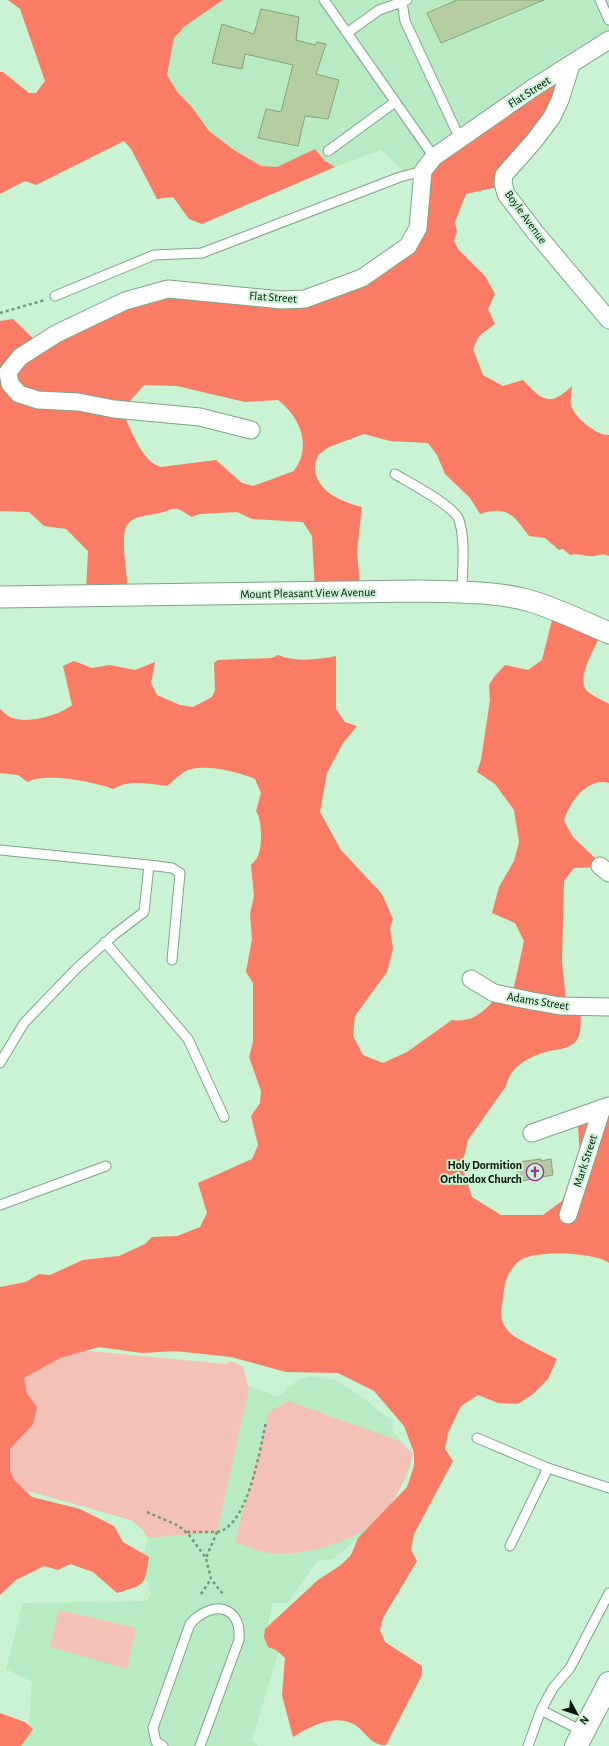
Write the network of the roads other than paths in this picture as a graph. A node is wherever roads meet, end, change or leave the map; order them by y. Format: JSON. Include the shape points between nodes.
{"nodes":[{"id":1,"x":324,"y":0,"type":"edge"},
{"id":2,"x":600,"y":0,"type":"edge"},
{"id":3,"x":404,"y":1,"type":"edge"},
{"id":4,"x":609,"y":20,"type":"edge"},
{"id":5,"x":347,"y":33,"type":"junction"},
{"id":6,"x":609,"y":40,"type":"edge"},
{"id":7,"x":571,"y":65,"type":"junction"},
{"id":8,"x":395,"y":102,"type":"junction"},
{"id":9,"x":460,"y":139,"type":"junction"},
{"id":10,"x":328,"y":151,"type":"dead end"},
{"id":11,"x":434,"y":157,"type":"junction"},
{"id":12,"x":423,"y":171,"type":"junction"},
{"id":13,"x":55,"y":296,"type":"road end"},
{"id":14,"x":609,"y":320,"type":"edge"},
{"id":15,"x":251,"y":430,"type":"dead end"},
{"id":16,"x":395,"y":474,"type":"dead end"},
{"id":17,"x":462,"y":593,"type":"junction"},
{"id":18,"x":0,"y":598,"type":"edge"},
{"id":19,"x":609,"y":633,"type":"edge"},
{"id":20,"x":0,"y":850,"type":"edge"},
{"id":21,"x":149,"y":865,"type":"junction"},
{"id":22,"x":105,"y":942,"type":"junction"},
{"id":23,"x":172,"y":960,"type":"dead end"},
{"id":24,"x":471,"y":979,"type":"dead end"},
{"id":25,"x":609,"y":1007,"type":"edge"},
{"id":26,"x":0,"y":1063,"type":"edge"},
{"id":27,"x":606,"y":1107,"type":"edge"},
{"id":28,"x":224,"y":1117,"type":"dead end"},
{"id":29,"x":532,"y":1134,"type":"dead end"},
{"id":30,"x":106,"y":1166,"type":"dead end"},
{"id":31,"x":0,"y":1205,"type":"edge"},
{"id":32,"x":568,"y":1215,"type":"dead end"},
{"id":33,"x":477,"y":1438,"type":"dead end"},
{"id":34,"x":548,"y":1468,"type":"junction"},
{"id":35,"x":609,"y":1488,"type":"edge"},
{"id":36,"x":510,"y":1546,"type":"dead end"},
{"id":37,"x":609,"y":1593,"type":"edge"},
{"id":38,"x":609,"y":1683,"type":"edge"},
{"id":39,"x":541,"y":1710,"type":"junction"},
{"id":40,"x":580,"y":1739,"type":"edge"},
{"id":41,"x":163,"y":1746,"type":"edge"},
{"id":42,"x":200,"y":1746,"type":"edge"},
{"id":43,"x":528,"y":1746,"type":"edge"}],
"edges":[{"from":1,"to":5,"type":"lane"},
{"from":2,"to":4,"type":"lane"},
{"from":3,"to":5,"type":"lane","via":[[379,10]]},
{"from":3,"to":9,"type":"lane","via":[[405,21]]},
{"from":5,"to":8,"type":"lane"},
{"from":6,"to":7,"type":"street","name":"Flat Street"},
{"from":7,"to":9,"type":"street","name":"Flat Street"},
{"from":7,"to":14,"type":"street","name":"Boyle Avenue","via":[[552,117],[504,175],[503,183],[506,194],[535,232]]},
{"from":8,"to":10,"type":"lane"},
{"from":8,"to":11,"type":"lane"},
{"from":9,"to":11,"type":"street","name":"Flat Street"},
{"from":11,"to":12,"type":"street","name":"Flat Street"},
{"from":12,"to":13,"type":"lane","via":[[400,177],[202,253],[154,255]]},
{"from":12,"to":15,"type":"street","name":"Flat Street","via":[[418,228],[408,246],[362,278],[305,299],[282,300],[168,289],[155,292],[125,302],[56,334],[25,353],[8,372],[10,384],[19,394],[38,400],[78,402],[99,407],[200,417]]},
{"from":16,"to":17,"type":"lane","via":[[445,504],[459,518],[463,550]]},
{"from":17,"to":18,"type":"street","name":"Mount Pleasant View Avenue"},
{"from":17,"to":19,"type":"street","name":"Mount Pleasant View Avenue","via":[[525,599],[554,608]]},
{"from":20,"to":21,"type":"lane"},
{"from":21,"to":22,"type":"lane","via":[[144,912]]},
{"from":21,"to":23,"type":"lane","via":[[172,868],[180,873]]},
{"from":22,"to":26,"type":"lane","via":[[24,1023]]},
{"from":22,"to":28,"type":"lane","via":[[188,1039]]},
{"from":24,"to":25,"type":"street","name":"Adams Street","via":[[494,993],[532,1001],[560,1006]]},
{"from":27,"to":29,"type":"street"},
{"from":27,"to":32,"type":"street","name":"Mark Street"},
{"from":30,"to":31,"type":"lane"},
{"from":33,"to":34,"type":"lane"},
{"from":34,"to":35,"type":"lane"},
{"from":34,"to":36,"type":"lane"},
{"from":37,"to":39,"type":"lane","via":[[570,1668],[553,1688]]},
{"from":38,"to":40,"type":"main road"},
{"from":39,"to":40,"type":"lane"},
{"from":39,"to":43,"type":"lane"},
{"from":41,"to":42,"type":"lane","via":[[156,1742],[153,1728],[190,1624],[200,1613],[218,1608],[227,1611],[235,1619],[239,1640]]}]}
